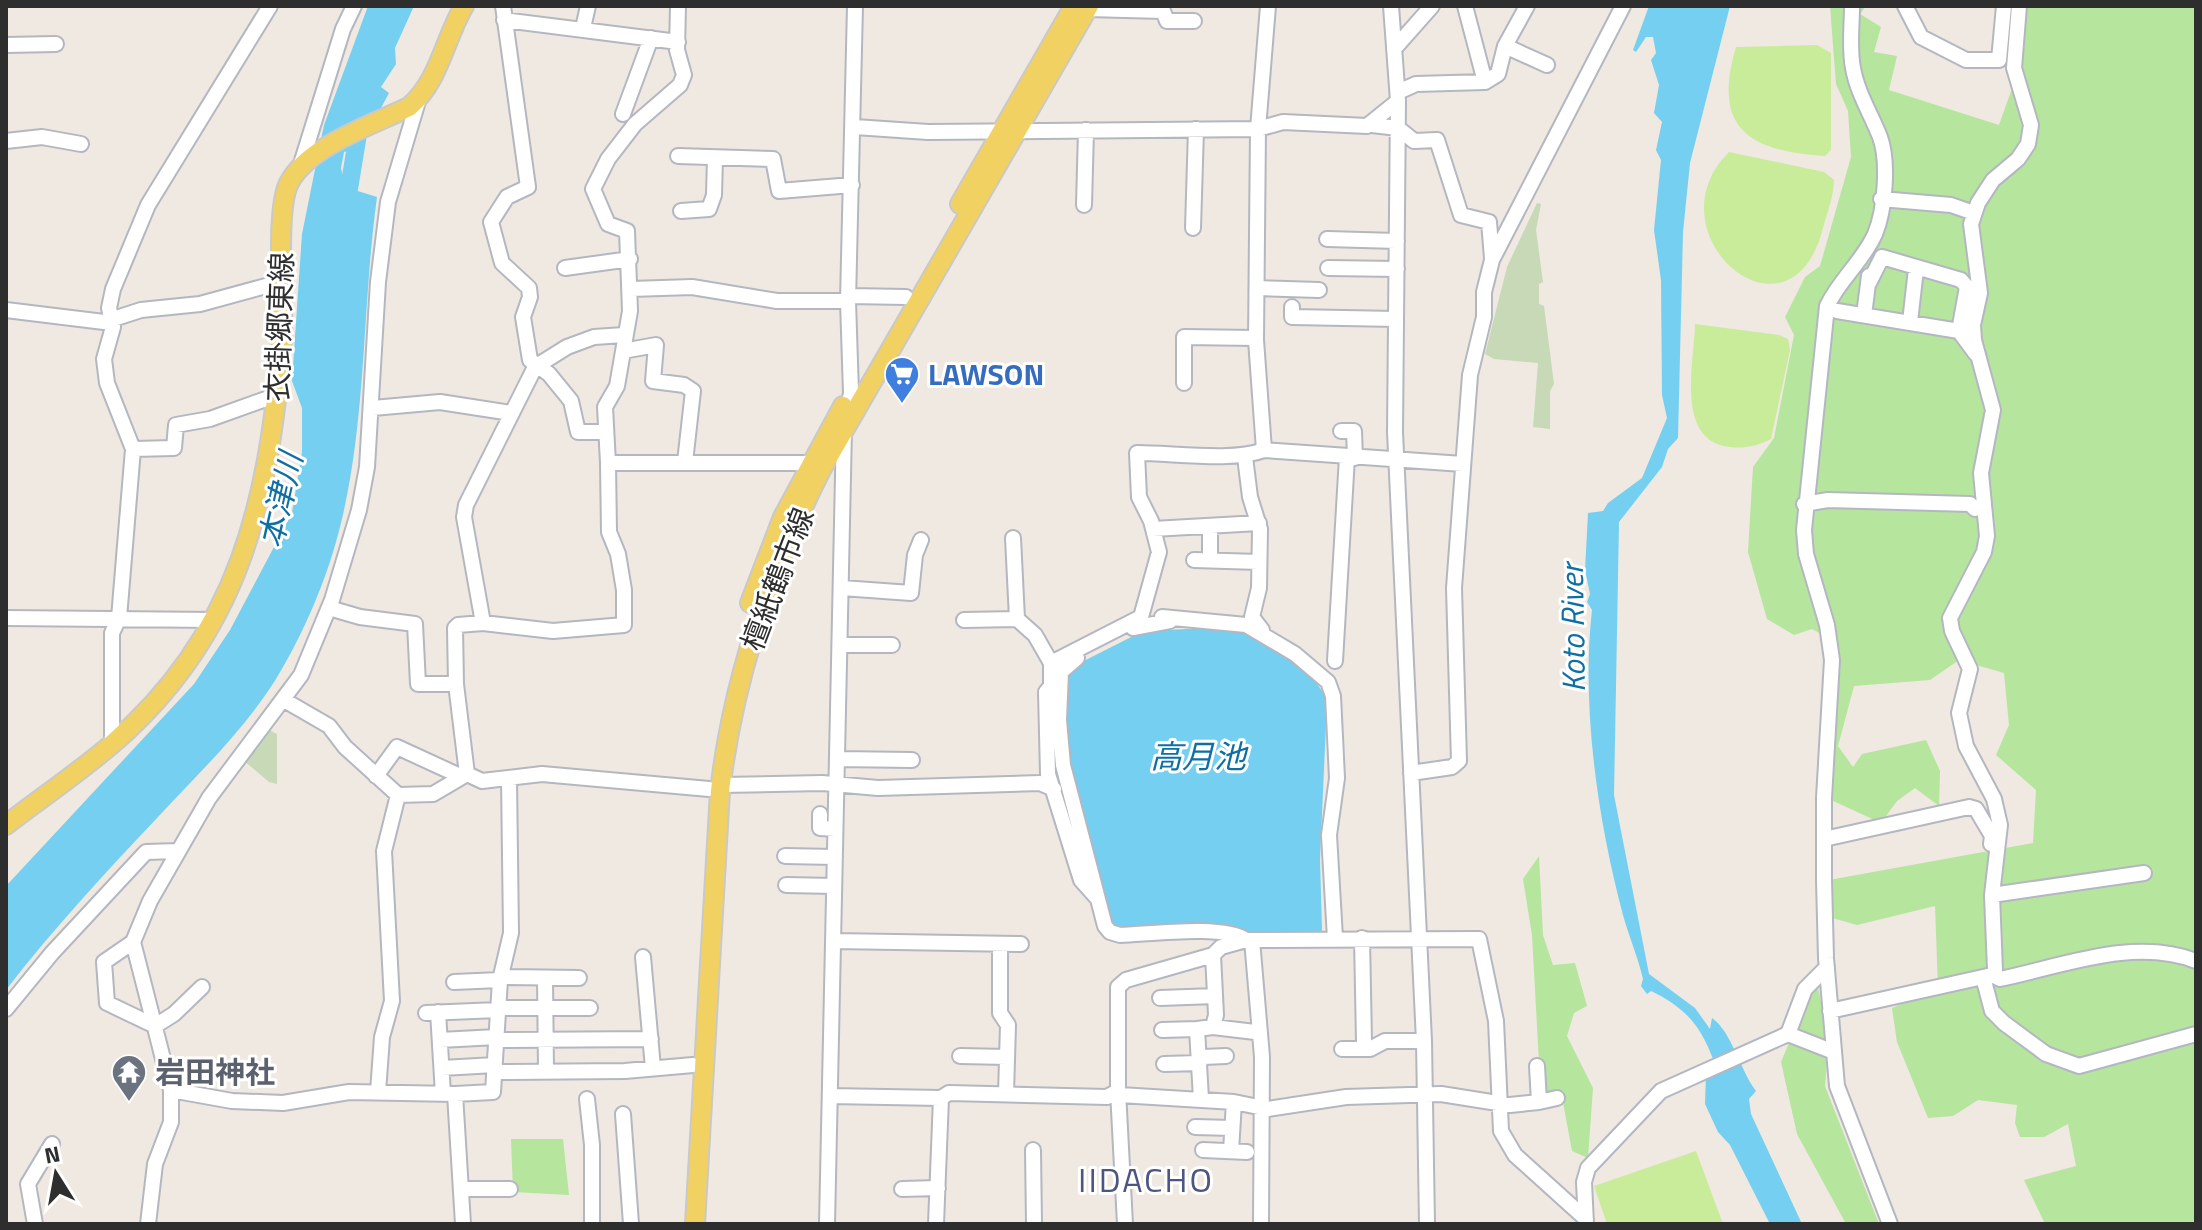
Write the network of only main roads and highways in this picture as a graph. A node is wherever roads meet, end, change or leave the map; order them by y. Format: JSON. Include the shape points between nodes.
{"nodes":[{"id":1,"x":464,"y":6,"type":"edge"},
{"id":2,"x":1083,"y":7,"type":"edge"},
{"id":3,"x":1009,"y":131,"type":"junction"},
{"id":4,"x":715,"y":787,"type":"junction"},
{"id":5,"x":6,"y":825,"type":"edge"},
{"id":6,"x":683,"y":1224,"type":"edge"},
{"id":7,"x":695,"y":1224,"type":"edge"}],
"edges":[{"from":1,"to":5,"type":"main road","name":"衣掛郷東線","via":[[442,59],[414,102],[305,161],[287,185],[277,395],[262,495],[215,620],[145,712],[112,744]]},
{"from":2,"to":3,"type":"main road","name":"檀紙鶴市線"},
{"from":3,"to":4,"type":"main road","name":"檀紙鶴市線","via":[[796,518],[756,623]]},
{"from":3,"to":4,"type":"main road","name":"檀紙鶴市線","via":[[809,463],[764,562],[724,692]]},
{"from":4,"to":6,"type":"main road","name":"檀紙鶴市線"},
{"from":4,"to":7,"type":"main road","name":"檀紙鶴市線"}]}
